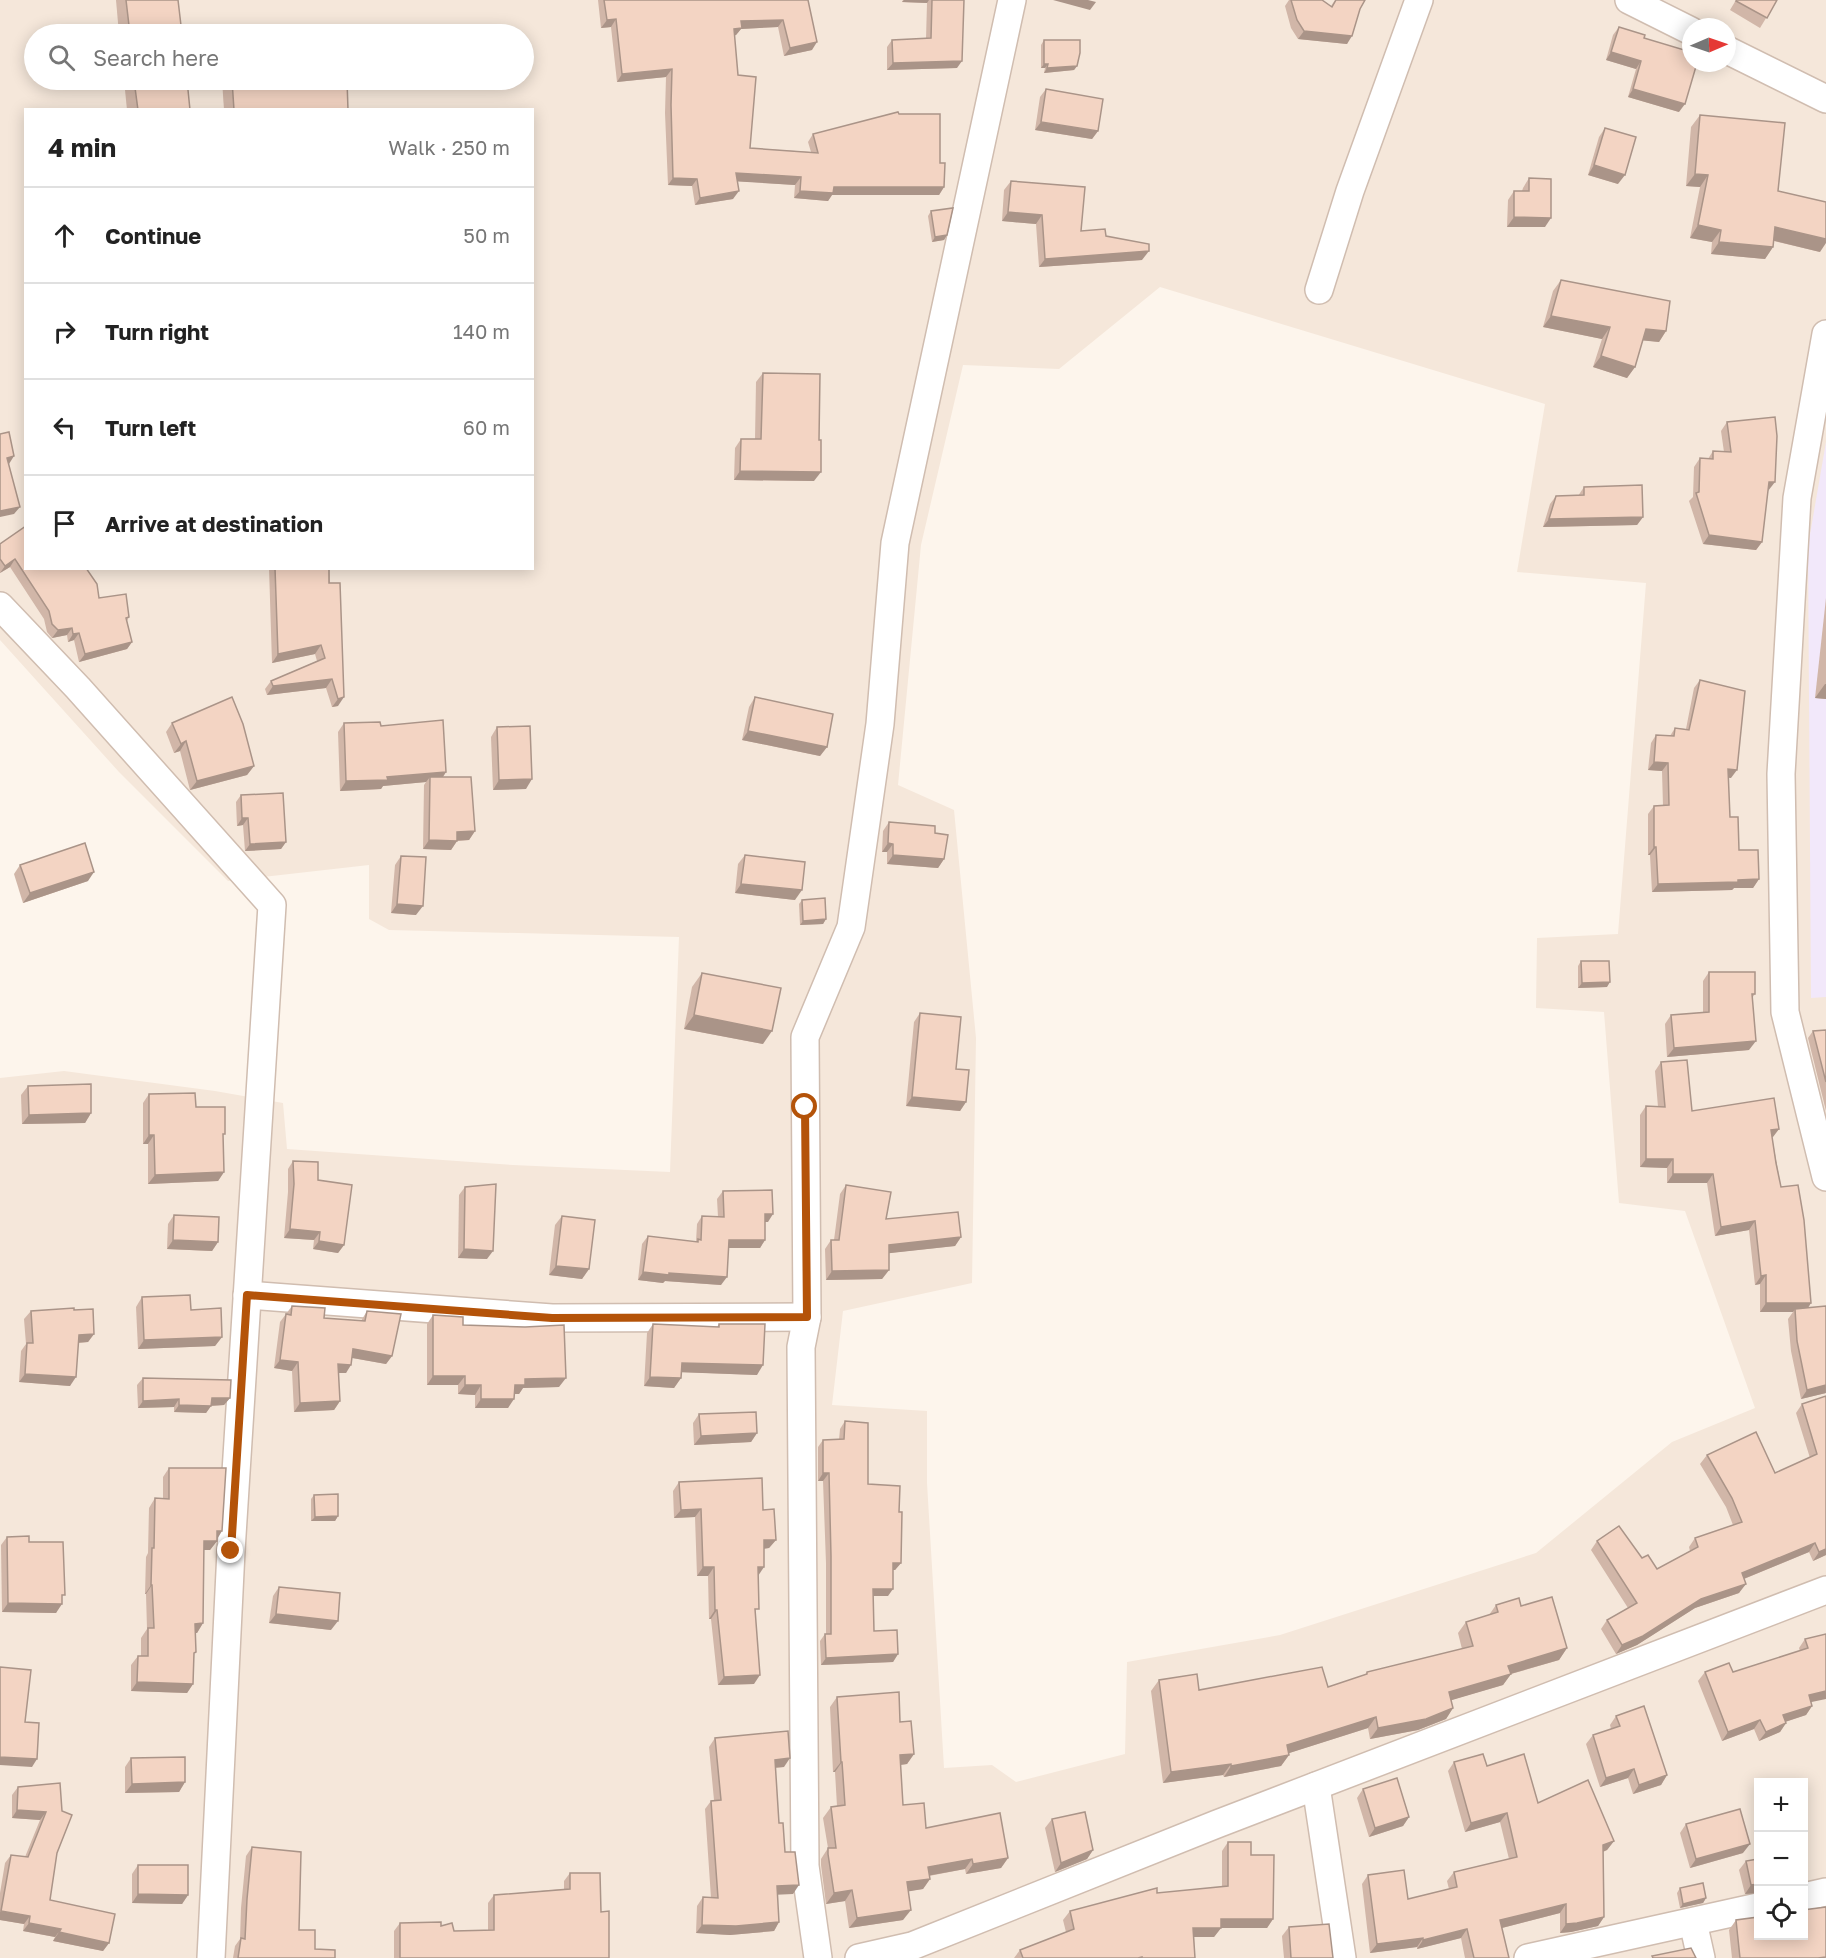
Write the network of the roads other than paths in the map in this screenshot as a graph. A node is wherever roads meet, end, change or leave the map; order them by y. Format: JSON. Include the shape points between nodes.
{"nodes":[{"id":1,"x":1012,"y":0,"type":"edge"},
{"id":2,"x":1419,"y":0,"type":"edge"},
{"id":3,"x":1629,"y":0,"type":"edge"},
{"id":4,"x":1682,"y":26,"type":"edge"},
{"id":5,"x":1736,"y":54,"type":"edge"},
{"id":6,"x":1826,"y":99,"type":"edge"},
{"id":7,"x":1319,"y":290,"type":"dead end"},
{"id":8,"x":1826,"y":334,"type":"edge"},
{"id":9,"x":0,"y":606,"type":"edge"},
{"id":10,"x":1826,"y":1177,"type":"edge"},
{"id":11,"x":247,"y":1295,"type":"junction"},
{"id":12,"x":807,"y":1317,"type":"junction"},
{"id":13,"x":1826,"y":1590,"type":"edge"},
{"id":14,"x":1317,"y":1786,"type":"junction"},
{"id":15,"x":1826,"y":1892,"type":"edge"},
{"id":16,"x":1808,"y":1896,"type":"edge"},
{"id":17,"x":1754,"y":1908,"type":"edge"},
{"id":18,"x":1693,"y":1922,"type":"junction"},
{"id":19,"x":916,"y":1952,"type":"edge"},
{"id":20,"x":211,"y":1958,"type":"edge"},
{"id":21,"x":818,"y":1958,"type":"edge"},
{"id":22,"x":858,"y":1958,"type":"edge"},
{"id":23,"x":1342,"y":1958,"type":"edge"},
{"id":24,"x":1528,"y":1958,"type":"edge"},
{"id":25,"x":1701,"y":1958,"type":"edge"}],
"edges":[{"from":1,"to":12,"type":"street","via":[[895,543],[880,724],[851,927],[805,1037]]},
{"from":2,"to":7,"type":"street"},
{"from":3,"to":4,"type":"street"},
{"from":5,"to":6,"type":"street"},
{"from":8,"to":10,"type":"street","via":[[1797,498],[1781,774],[1785,1012]]},
{"from":9,"to":11,"type":"street","via":[[272,905]]},
{"from":11,"to":12,"type":"street","via":[[552,1318]]},
{"from":11,"to":20,"type":"street"},
{"from":12,"to":21,"type":"street","via":[[801,1347],[805,1866]]},
{"from":13,"to":14,"type":"street"},
{"from":14,"to":19,"type":"street"},
{"from":14,"to":23,"type":"street"},
{"from":15,"to":16,"type":"street"},
{"from":17,"to":18,"type":"street"},
{"from":18,"to":24,"type":"street"},
{"from":18,"to":25,"type":"street"},
{"from":19,"to":22,"type":"street"}]}
